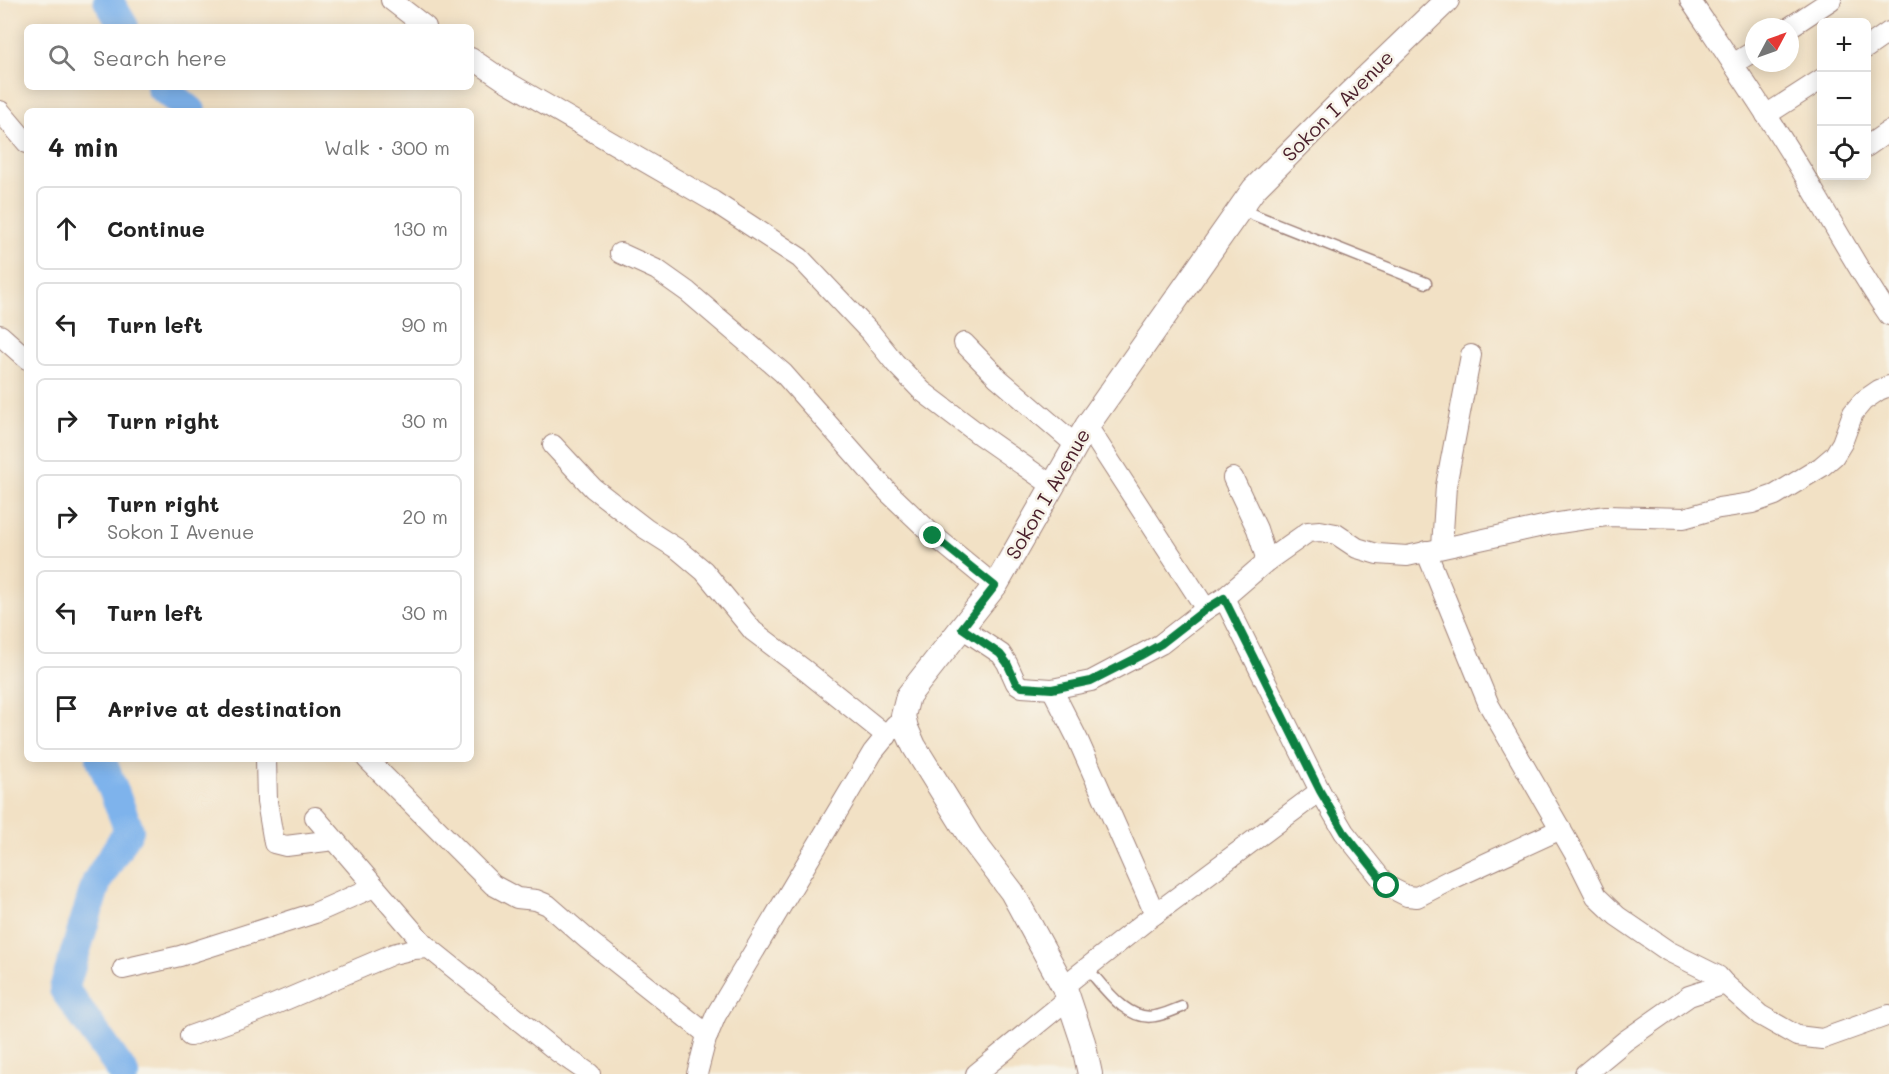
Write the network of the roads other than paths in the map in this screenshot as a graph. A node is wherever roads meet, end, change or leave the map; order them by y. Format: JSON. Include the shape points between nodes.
{"nodes":[{"id":1,"x":391,"y":0,"type":"edge"},
{"id":2,"x":1447,"y":0,"type":"edge"},
{"id":3,"x":1690,"y":0,"type":"edge"},
{"id":4,"x":1831,"y":0,"type":"edge"},
{"id":5,"x":1799,"y":21,"type":"edge"},
{"id":6,"x":422,"y":24,"type":"edge"},
{"id":7,"x":1889,"y":32,"type":"edge"},
{"id":8,"x":1871,"y":45,"type":"edge"},
{"id":9,"x":1745,"y":57,"type":"edge"},
{"id":10,"x":474,"y":60,"type":"edge"},
{"id":11,"x":1733,"y":64,"type":"junction"},
{"id":12,"x":1817,"y":81,"type":"edge"},
{"id":13,"x":0,"y":111,"type":"edge"},
{"id":14,"x":1766,"y":115,"type":"junction"},
{"id":15,"x":1889,"y":131,"type":"edge"},
{"id":16,"x":24,"y":139,"type":"edge"},
{"id":17,"x":1871,"y":144,"type":"edge"},
{"id":18,"x":1817,"y":179,"type":"edge"},
{"id":19,"x":1818,"y":180,"type":"edge"},
{"id":20,"x":1239,"y":209,"type":"junction"},
{"id":21,"x":620,"y":253,"type":"dead end"},
{"id":22,"x":1426,"y":283,"type":"dead end"},
{"id":23,"x":1887,"y":310,"type":"edge"},
{"id":24,"x":0,"y":335,"type":"edge"},
{"id":25,"x":964,"y":343,"type":"dead end"},
{"id":26,"x":1472,"y":355,"type":"dead end"},
{"id":27,"x":24,"y":356,"type":"edge"},
{"id":28,"x":1889,"y":386,"type":"edge"},
{"id":29,"x":1082,"y":436,"type":"junction"},
{"id":30,"x":553,"y":446,"type":"dead end"},
{"id":31,"x":1233,"y":478,"type":"dead end"},
{"id":32,"x":1053,"y":486,"type":"junction"},
{"id":33,"x":1434,"y":549,"type":"junction"},
{"id":34,"x":1267,"y":561,"type":"junction"},
{"id":35,"x":995,"y":586,"type":"junction"},
{"id":36,"x":1224,"y":598,"type":"junction"},
{"id":37,"x":1206,"y":609,"type":"junction"},
{"id":38,"x":962,"y":628,"type":"junction"},
{"id":39,"x":1052,"y":689,"type":"junction"},
{"id":40,"x":903,"y":716,"type":"junction"},
{"id":41,"x":887,"y":736,"type":"junction"},
{"id":42,"x":266,"y":762,"type":"edge"},
{"id":43,"x":370,"y":762,"type":"edge"},
{"id":44,"x":1320,"y":791,"type":"junction"},
{"id":45,"x":315,"y":817,"type":"dead end"},
{"id":46,"x":1561,"y":830,"type":"junction"},
{"id":47,"x":334,"y":840,"type":"junction"},
{"id":48,"x":374,"y":887,"type":"junction"},
{"id":49,"x":1155,"y":914,"type":"junction"},
{"id":50,"x":429,"y":948,"type":"junction"},
{"id":51,"x":123,"y":969,"type":"dead end"},
{"id":52,"x":1088,"y":969,"type":"junction"},
{"id":53,"x":1725,"y":984,"type":"junction"},
{"id":54,"x":1066,"y":993,"type":"junction"},
{"id":55,"x":1182,"y":1007,"type":"dead end"},
{"id":56,"x":1889,"y":1016,"type":"edge"},
{"id":57,"x":708,"y":1035,"type":"junction"},
{"id":58,"x":190,"y":1036,"type":"dead end"},
{"id":59,"x":569,"y":1067,"type":"edge"},
{"id":60,"x":590,"y":1074,"type":"edge"},
{"id":61,"x":697,"y":1074,"type":"edge"},
{"id":62,"x":976,"y":1074,"type":"edge"},
{"id":63,"x":1090,"y":1074,"type":"edge"},
{"id":64,"x":1585,"y":1074,"type":"edge"}],
"edges":[{"from":1,"to":6,"type":"street"},
{"from":2,"to":20,"type":"street","name":"Sokon I Avenue","via":[[1254,189]]},
{"from":3,"to":11,"type":"street"},
{"from":4,"to":5,"type":"street"},
{"from":7,"to":8,"type":"street"},
{"from":9,"to":11,"type":"street"},
{"from":10,"to":32,"type":"street","via":[[713,201],[800,258],[922,391]]},
{"from":11,"to":14,"type":"street"},
{"from":12,"to":14,"type":"street"},
{"from":13,"to":16,"type":"street"},
{"from":14,"to":18,"type":"street"},
{"from":15,"to":17,"type":"street"},
{"from":19,"to":23,"type":"street","via":[[1842,243]]},
{"from":20,"to":22,"type":"lane"},
{"from":20,"to":29,"type":"street","name":"Sokon I Avenue"},
{"from":21,"to":35,"type":"street","via":[[680,286],[783,373],[888,492],[933,536]]},
{"from":24,"to":27,"type":"street"},
{"from":25,"to":29,"type":"street","via":[[998,378]]},
{"from":26,"to":33,"type":"street"},
{"from":28,"to":33,"type":"street","via":[[1863,400],[1834,456],[1775,495],[1684,518],[1606,516]]},
{"from":29,"to":32,"type":"street","name":"Sokon I Avenue"},
{"from":29,"to":37,"type":"street"},
{"from":30,"to":41,"type":"street","via":[[593,488],[704,571],[753,632]]},
{"from":31,"to":34,"type":"street"},
{"from":32,"to":35,"type":"street","name":"Sokon I Avenue"},
{"from":33,"to":34,"type":"street","via":[[1407,556],[1377,554],[1357,548],[1336,534],[1320,531],[1308,532]]},
{"from":33,"to":46,"type":"street","via":[[1489,705]]},
{"from":34,"to":36,"type":"street"},
{"from":35,"to":38,"type":"street","name":"Sokon I Avenue"},
{"from":36,"to":37,"type":"street"},
{"from":36,"to":44,"type":"street"},
{"from":37,"to":39,"type":"street","via":[[1140,656],[1091,681]]},
{"from":38,"to":39,"type":"street","via":[[1000,654],[1016,683]]},
{"from":38,"to":40,"type":"street","name":"Sokon I Avenue","via":[[908,696]]},
{"from":39,"to":49,"type":"street"},
{"from":40,"to":41,"type":"street"},
{"from":40,"to":54,"type":"street","via":[[914,746],[971,838],[1012,891]]},
{"from":41,"to":57,"type":"street","via":[[873,752],[722,1005]]},
{"from":42,"to":47,"type":"street","via":[[274,843],[286,846]]},
{"from":43,"to":57,"type":"street","via":[[493,885],[516,898],[548,905]]},
{"from":44,"to":46,"type":"street","via":[[1344,832],[1387,886],[1407,896],[1417,897]]},
{"from":44,"to":49,"type":"street"},
{"from":45,"to":47,"type":"street"},
{"from":46,"to":53,"type":"street","via":[[1596,896],[1617,916],[1668,951],[1718,976]]},
{"from":47,"to":48,"type":"street"},
{"from":48,"to":50,"type":"street"},
{"from":48,"to":51,"type":"street","via":[[315,913],[180,956]]},
{"from":49,"to":52,"type":"street"},
{"from":50,"to":58,"type":"street","via":[[393,954]]},
{"from":50,"to":59,"type":"street","via":[[558,1052]]},
{"from":52,"to":54,"type":"street"},
{"from":52,"to":55,"type":"lane","via":[[1124,1008],[1137,1015],[1153,1017]]},
{"from":53,"to":56,"type":"street","via":[[1760,1015],[1797,1036],[1822,1039]]},
{"from":53,"to":64,"type":"street","via":[[1689,996]]},
{"from":54,"to":62,"type":"street"},
{"from":54,"to":63,"type":"street"},
{"from":57,"to":61,"type":"street"},
{"from":59,"to":60,"type":"street"}]}
